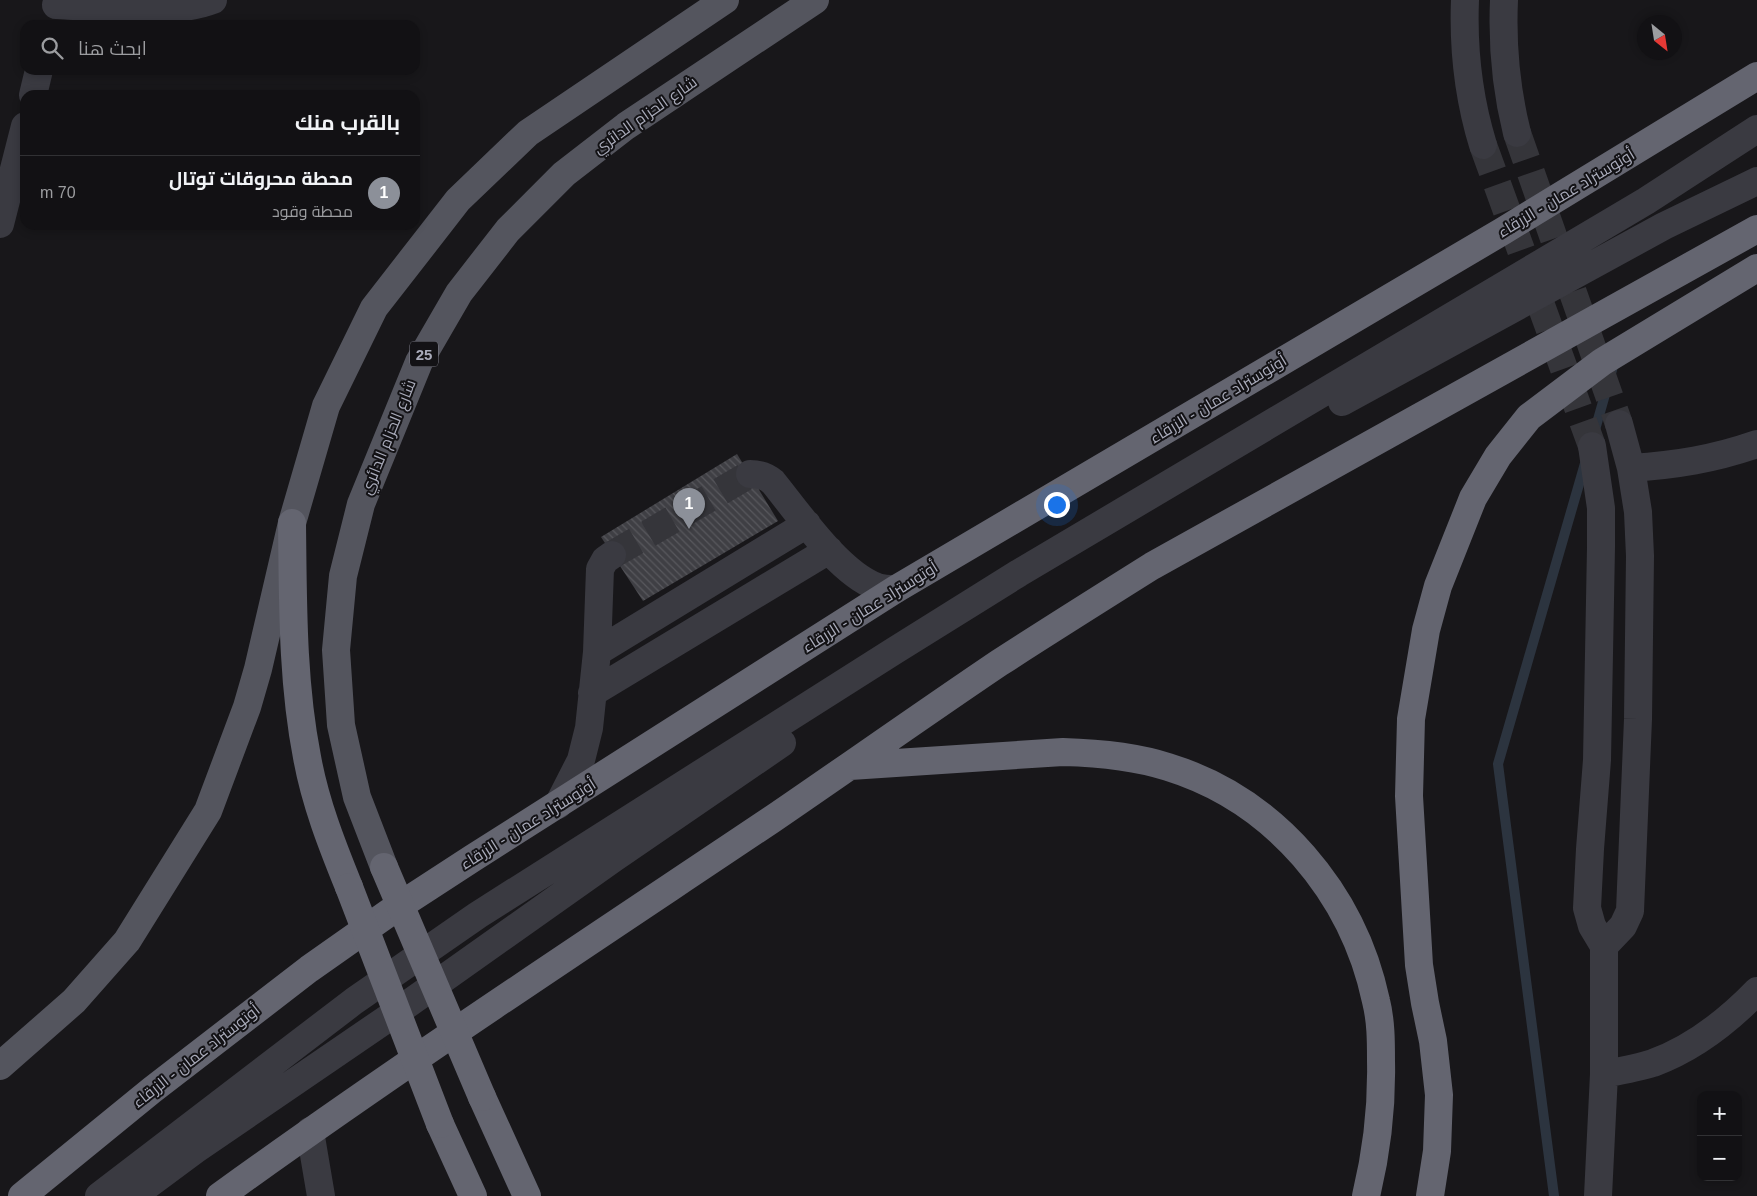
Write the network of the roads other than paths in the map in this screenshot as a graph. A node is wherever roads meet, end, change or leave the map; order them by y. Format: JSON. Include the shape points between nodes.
{"nodes":[{"id":1,"x":213,"y":0,"type":"edge"},
{"id":2,"x":725,"y":0,"type":"edge"},
{"id":3,"x":815,"y":0,"type":"edge"},
{"id":4,"x":1465,"y":0,"type":"edge"},
{"id":5,"x":1504,"y":0,"type":"edge"},
{"id":6,"x":54,"y":10,"type":"edge"},
{"id":7,"x":38,"y":75,"type":"edge"},
{"id":8,"x":1757,"y":76,"type":"edge"},
{"id":9,"x":34,"y":90,"type":"edge"},
{"id":10,"x":1757,"y":129,"type":"edge"},
{"id":11,"x":1517,"y":133,"type":"tunnel mouth"},
{"id":12,"x":1483,"y":145,"type":"tunnel mouth"},
{"id":13,"x":20,"y":146,"type":"edge"},
{"id":14,"x":1757,"y":181,"type":"edge"},
{"id":15,"x":0,"y":224,"type":"edge"},
{"id":16,"x":1757,"y":229,"type":"edge"},
{"id":17,"x":1757,"y":268,"type":"edge"},
{"id":18,"x":1619,"y":424,"type":"tunnel mouth"},
{"id":19,"x":1757,"y":444,"type":"edge"},
{"id":20,"x":1592,"y":446,"type":"tunnel mouth"},
{"id":21,"x":1631,"y":468,"type":"junction"},
{"id":22,"x":750,"y":474,"type":"dead end"},
{"id":23,"x":292,"y":523,"type":"junction"},
{"id":24,"x":807,"y":524,"type":"junction"},
{"id":25,"x":829,"y":550,"type":"junction"},
{"id":26,"x":612,"y":555,"type":"tunnel mouth"},
{"id":27,"x":896,"y":589,"type":"junction"},
{"id":28,"x":597,"y":652,"type":"junction"},
{"id":29,"x":592,"y":693,"type":"junction"},
{"id":30,"x":850,"y":766,"type":"junction"},
{"id":31,"x":558,"y":805,"type":"junction"},
{"id":32,"x":384,"y":867,"type":"joint"},
{"id":33,"x":1604,"y":946,"type":"junction"},
{"id":34,"x":1757,"y":991,"type":"edge"},
{"id":35,"x":0,"y":1066,"type":"edge"},
{"id":36,"x":1604,"y":1074,"type":"junction"},
{"id":37,"x":310,"y":1132,"type":"junction"},
{"id":38,"x":22,"y":1196,"type":"edge"},
{"id":39,"x":99,"y":1196,"type":"edge"},
{"id":40,"x":133,"y":1196,"type":"edge"},
{"id":41,"x":220,"y":1196,"type":"edge"},
{"id":42,"x":321,"y":1196,"type":"edge"},
{"id":43,"x":473,"y":1196,"type":"edge"},
{"id":44,"x":527,"y":1196,"type":"edge"},
{"id":45,"x":1366,"y":1196,"type":"edge"},
{"id":46,"x":1430,"y":1196,"type":"edge"},
{"id":47,"x":1598,"y":1196,"type":"edge"}],
"edges":[{"from":1,"to":6,"type":"street","via":[[171,10]]},
{"from":2,"to":23,"type":"main road","via":[[528,133],[458,200],[374,308],[326,406]]},
{"from":3,"to":32,"type":"main road","name":"شارع الحزام الدائري","number":"25","via":[[626,126],[564,174],[508,230],[459,293],[420,362],[361,504],[343,576],[336,650],[341,725],[357,797]]},
{"from":4,"to":12,"type":"street","via":[[1467,78]]},
{"from":5,"to":11,"type":"street","via":[[1505,72]]},
{"from":7,"to":9,"type":"street"},
{"from":8,"to":27,"type":"highway","name":"أوتوستراد عمان - الزرقاء","via":[[1520,221]]},
{"from":10,"to":39,"type":"street","via":[[1646,201],[1011,578],[478,915],[354,1001]]},
{"from":13,"to":15,"type":"street"},
{"from":14,"to":40,"type":"street","via":[[1664,226],[1359,392],[909,663],[772,749]]},
{"from":16,"to":30,"type":"highway","via":[[1152,566],[1000,663]]},
{"from":17,"to":46,"type":"highway","via":[[1602,362],[1529,417],[1498,456],[1473,498],[1438,586],[1426,630],[1411,719],[1409,796],[1419,965],[1439,1096],[1437,1151]]},
{"from":18,"to":21,"type":"street"},
{"from":19,"to":21,"type":"street","via":[[1695,462]]},
{"from":20,"to":33,"type":"street","via":[[1601,508],[1601,547],[1597,760],[1587,908],[1592,926]]},
{"from":21,"to":33,"type":"street","via":[[1640,556],[1638,719],[1630,911],[1623,926]]},
{"from":22,"to":24,"type":"street","via":[[767,477]]},
{"from":23,"to":35,"type":"main road","via":[[247,707],[208,812],[127,941],[74,1001]]},
{"from":23,"to":43,"type":"highway","bridge":true,"via":[[294,656],[307,758],[324,821],[348,887],[440,1124]]},
{"from":24,"to":25,"type":"street"},
{"from":24,"to":28,"type":"street"},
{"from":25,"to":27,"type":"street","via":[[864,581],[879,588]]},
{"from":25,"to":29,"type":"street"},
{"from":26,"to":28,"type":"street","via":[[600,569]]},
{"from":27,"to":31,"type":"highway","name":"أوتوستراد عمان - الزرقاء"},
{"from":28,"to":29,"type":"street"},
{"from":29,"to":31,"type":"street","via":[[589,728],[581,760]]},
{"from":30,"to":37,"type":"highway"},
{"from":30,"to":45,"type":"highway","via":[[1063,752],[1099,753],[1168,767],[1233,796],[1262,816],[1290,840],[1337,899],[1368,967],[1377,1003],[1381,1078],[1380,1121]]},
{"from":31,"to":38,"type":"highway","name":"أوتوستراد عمان - الزرقاء","via":[[407,901],[309,969]]},
{"from":32,"to":44,"type":"highway","bridge":true},
{"from":33,"to":36,"type":"street"},
{"from":34,"to":36,"type":"street","via":[[1728,1019],[1679,1052],[1652,1063]]},
{"from":36,"to":47,"type":"street"},
{"from":37,"to":41,"type":"highway"},
{"from":37,"to":42,"type":"street"}]}
